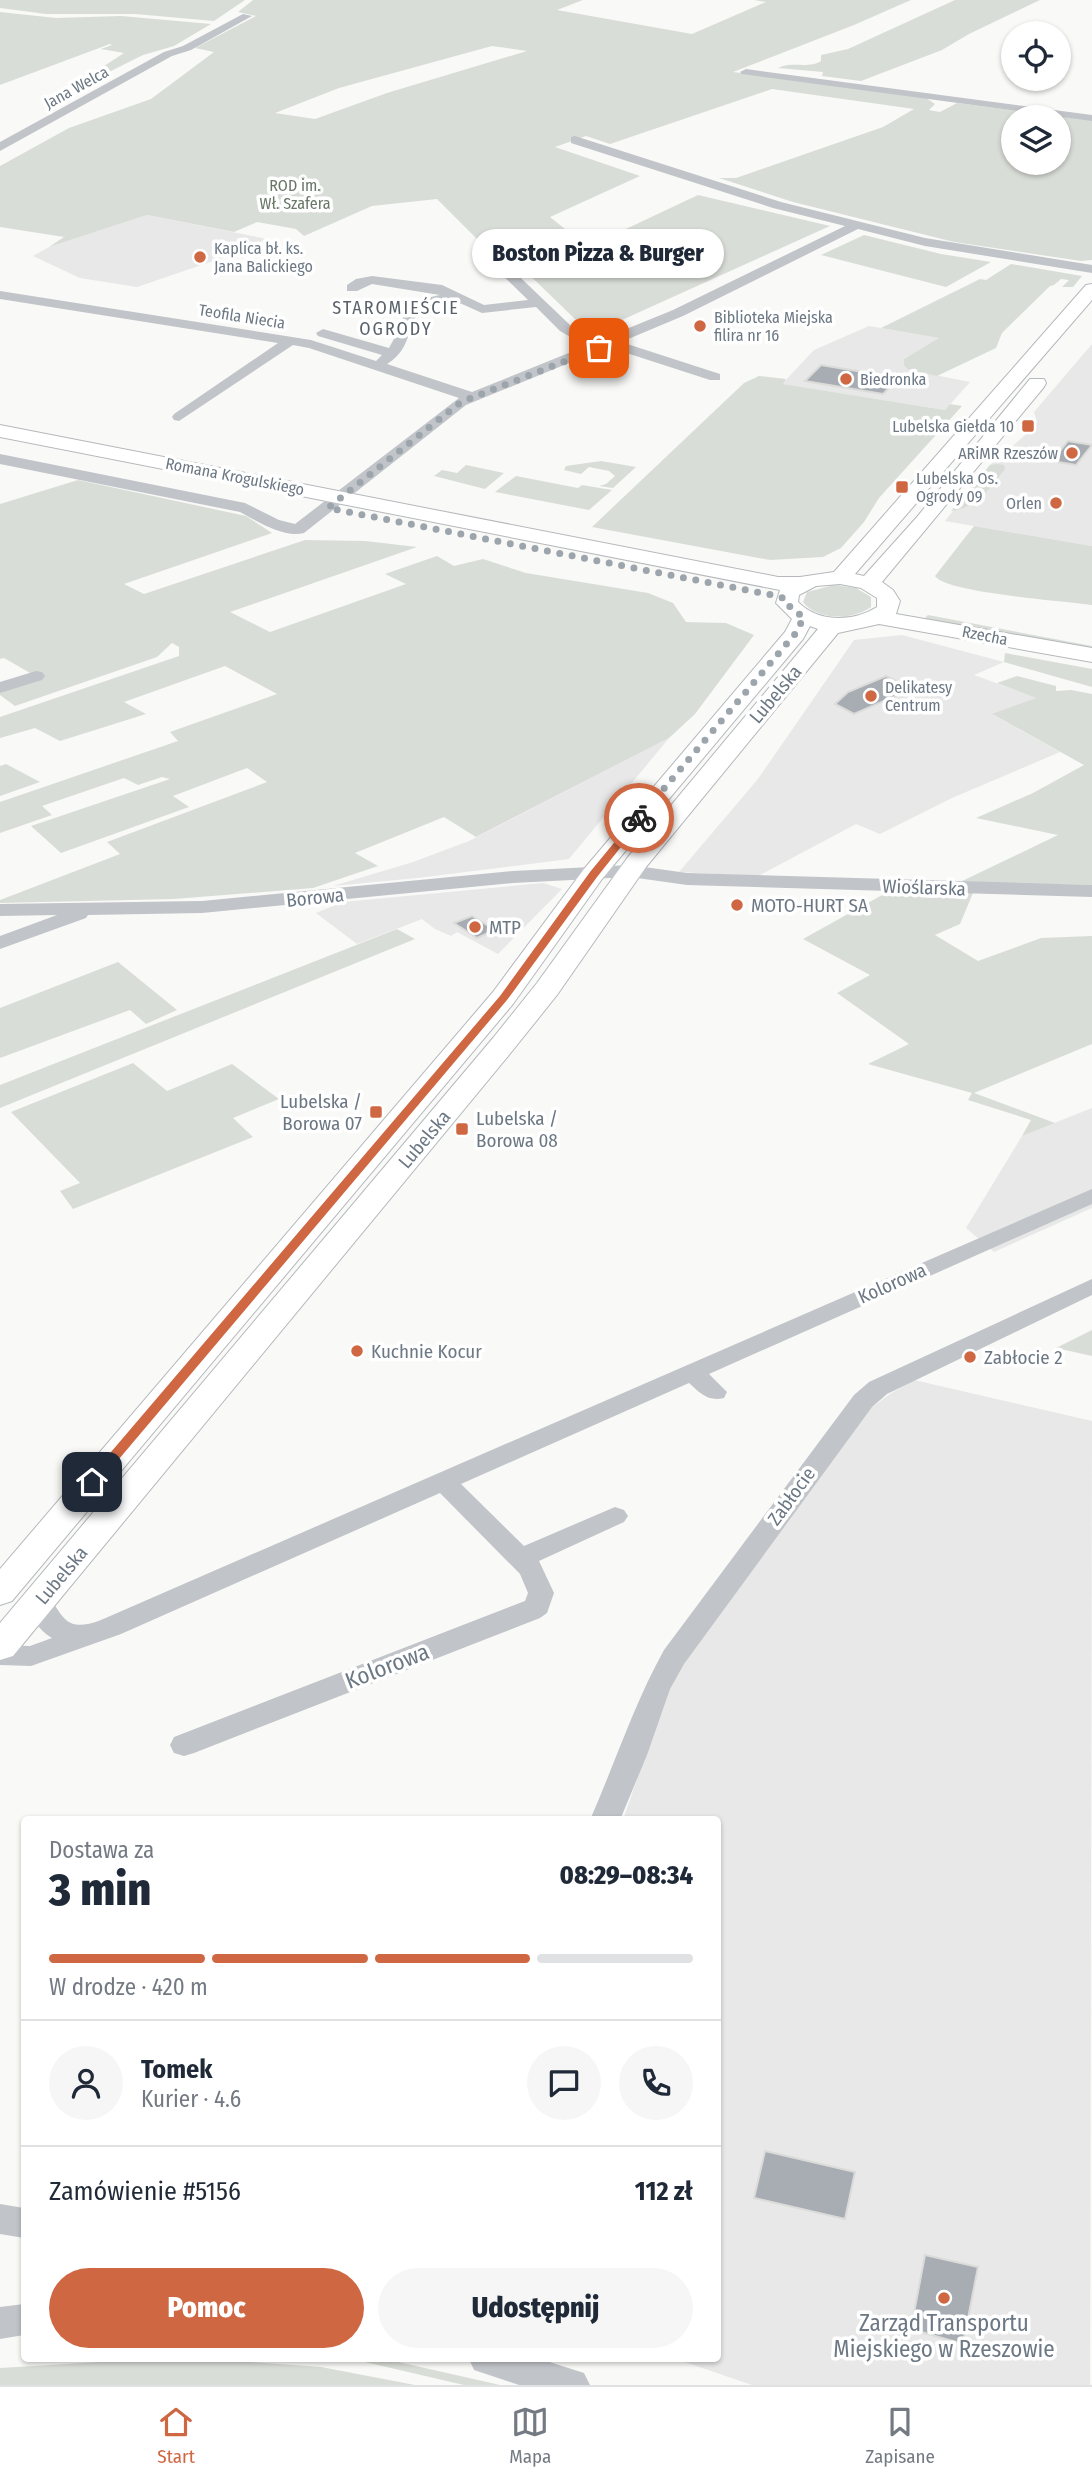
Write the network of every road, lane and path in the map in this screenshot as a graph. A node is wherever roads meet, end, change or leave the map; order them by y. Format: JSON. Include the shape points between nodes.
{"nodes":[{"id":1,"x":234,"y":14,"type":"dead end"},
{"id":2,"x":247,"y":16,"type":"dead end"},
{"id":3,"x":168,"y":54,"type":"junction"},
{"id":4,"x":746,"y":72,"type":"dead end"},
{"id":5,"x":1092,"y":118,"type":"edge"},
{"id":6,"x":575,"y":140,"type":"dead end"},
{"id":7,"x":0,"y":147,"type":"edge"},
{"id":8,"x":856,"y":225,"type":"junction"},
{"id":9,"x":496,"y":262,"type":"dead end"},
{"id":10,"x":1092,"y":269,"type":"edge"},
{"id":11,"x":352,"y":288,"type":"dead end"},
{"id":12,"x":1092,"y":289,"type":"edge"},
{"id":13,"x":0,"y":295,"type":"edge"},
{"id":14,"x":456,"y":296,"type":"junction"},
{"id":15,"x":538,"y":303,"type":"junction"},
{"id":16,"x":216,"y":316,"type":"dead end"},
{"id":17,"x":1092,"y":318,"type":"edge"},
{"id":18,"x":290,"y":341,"type":"junction"},
{"id":19,"x":1072,"y":342,"type":"dead end"},
{"id":20,"x":605,"y":345,"type":"junction"},
{"id":21,"x":393,"y":354,"type":"junction"},
{"id":22,"x":1054,"y":363,"type":"dead end"},
{"id":23,"x":373,"y":365,"type":"junction"},
{"id":24,"x":715,"y":377,"type":"dead end"},
{"id":25,"x":472,"y":397,"type":"junction"},
{"id":26,"x":179,"y":417,"type":"dead end"},
{"id":27,"x":0,"y":430,"type":"edge"},
{"id":28,"x":0,"y":443,"type":"edge"},
{"id":29,"x":0,"y":458,"type":"edge"},
{"id":30,"x":335,"y":502,"type":"junction"},
{"id":31,"x":839,"y":578,"type":"junction"},
{"id":32,"x":870,"y":584,"type":"junction"},
{"id":33,"x":793,"y":591,"type":"junction"},
{"id":34,"x":884,"y":609,"type":"junction"},
{"id":35,"x":804,"y":617,"type":"junction"},
{"id":36,"x":837,"y":624,"type":"junction"},
{"id":37,"x":1092,"y":642,"type":"edge"},
{"id":38,"x":1092,"y":655,"type":"edge"},
{"id":39,"x":36,"y":676,"type":"dead end"},
{"id":40,"x":0,"y":688,"type":"edge"},
{"id":41,"x":630,"y":871,"type":"junction"},
{"id":42,"x":593,"y":874,"type":"junction"},
{"id":43,"x":1092,"y":891,"type":"edge"},
{"id":44,"x":0,"y":909,"type":"edge"},
{"id":45,"x":86,"y":909,"type":"junction"},
{"id":46,"x":0,"y":943,"type":"edge"},
{"id":47,"x":1092,"y":1196,"type":"edge"},
{"id":48,"x":1092,"y":1286,"type":"edge"},
{"id":49,"x":227,"y":1323,"type":"junction"},
{"id":50,"x":260,"y":1336,"type":"junction"},
{"id":51,"x":693,"y":1374,"type":"junction"},
{"id":52,"x":715,"y":1392,"type":"dead end"},
{"id":53,"x":444,"y":1482,"type":"junction"},
{"id":54,"x":615,"y":1516,"type":"dead end"},
{"id":55,"x":520,"y":1558,"type":"junction"},
{"id":56,"x":0,"y":1592,"type":"edge"},
{"id":57,"x":38,"y":1602,"type":"junction"},
{"id":58,"x":91,"y":1635,"type":"junction"},
{"id":59,"x":0,"y":1647,"type":"edge"},
{"id":60,"x":0,"y":1656,"type":"edge"},
{"id":61,"x":184,"y":1745,"type":"dead end"},
{"id":62,"x":607,"y":1816,"type":"edge"},
{"id":63,"x":0,"y":2219,"type":"edge"},
{"id":64,"x":21,"y":2222,"type":"edge"},
{"id":65,"x":21,"y":2320,"type":"edge"},
{"id":66,"x":0,"y":2323,"type":"edge"},
{"id":67,"x":496,"y":2362,"type":"edge"},
{"id":68,"x":572,"y":2385,"type":"edge"}],
"edges":[{"from":1,"to":3,"type":"street","name":"Jana Welca"},
{"from":2,"to":3,"type":"street","name":"Jana Welca"},
{"from":3,"to":7,"type":"street","name":"Jana Welca"},
{"from":4,"to":5,"type":"street"},
{"from":6,"to":8,"type":"street"},
{"from":8,"to":10,"type":"street","via":[[964,250]]},
{"from":8,"to":20,"type":"street"},
{"from":9,"to":15,"type":"street"},
{"from":11,"to":14,"type":"street","via":[[372,280],[436,288]]},
{"from":12,"to":31,"type":"main road"},
{"from":13,"to":18,"type":"street","name":"Teofila Niecia"},
{"from":14,"to":15,"type":"street","via":[[482,309]]},
{"from":14,"to":21,"type":"street","via":[[414,307]]},
{"from":15,"to":20,"type":"street","via":[[565,328]]},
{"from":16,"to":21,"type":"street","via":[[332,334]]},
{"from":17,"to":19,"type":"main road"},
{"from":18,"to":23,"type":"street","name":"Teofila Niecia"},
{"from":18,"to":26,"type":"street"},
{"from":20,"to":24,"type":"street"},
{"from":20,"to":25,"type":"street"},
{"from":21,"to":23,"type":"street"},
{"from":22,"to":32,"type":"main road"},
{"from":23,"to":25,"type":"street","name":"Teofila Niecia"},
{"from":25,"to":30,"type":"street"},
{"from":27,"to":30,"type":"main road","name":"Romana Krogulskiego"},
{"from":28,"to":30,"type":"main road","name":"Romana Krogulskiego"},
{"from":29,"to":30,"type":"street","via":[[245,508],[299,530]]},
{"from":30,"to":33,"type":"main road","name":"Romana Krogulskiego","via":[[778,583]]},
{"from":31,"to":32,"type":"main road","name":"Romana Krogulskiego"},
{"from":31,"to":33,"type":"main road","name":"Romana Krogulskiego"},
{"from":32,"to":34,"type":"main road","via":[[885,593]]},
{"from":33,"to":35,"type":"main road","via":[[791,609]]},
{"from":34,"to":36,"type":"main road","via":[[864,621]]},
{"from":34,"to":37,"type":"main road","name":"Rzecha"},
{"from":34,"to":38,"type":"main road","name":"Rzecha"},
{"from":35,"to":36,"type":"main road"},
{"from":35,"to":42,"type":"main road","name":"Lubelska","via":[[795,634]]},
{"from":36,"to":41,"type":"main road","name":"Lubelska"},
{"from":39,"to":40,"type":"street"},
{"from":41,"to":42,"type":"street","name":"Borowa"},
{"from":41,"to":43,"type":"street","name":"Wioślarska","via":[[700,880]]},
{"from":41,"to":50,"type":"main road","name":"Lubelska","via":[[547,989]]},
{"from":42,"to":45,"type":"street","name":"Borowa","via":[[513,877],[202,907]]},
{"from":42,"to":49,"type":"main road","name":"Lubelska","via":[[503,998]]},
{"from":44,"to":45,"type":"street","name":"Borowa"},
{"from":45,"to":46,"type":"street"},
{"from":47,"to":51,"type":"street","name":"Kolorowa"},
{"from":48,"to":62,"type":"street","name":"Zabłocie","via":[[878,1388],[850,1415],[674,1657],[656,1689]]},
{"from":49,"to":50,"type":"main road","via":[[249,1321],[258,1325]]},
{"from":49,"to":56,"type":"main road","name":"Lubelska"},
{"from":50,"to":57,"type":"main road","name":"Lubelska"},
{"from":51,"to":52,"type":"street"},
{"from":51,"to":53,"type":"street","name":"Kolorowa"},
{"from":53,"to":55,"type":"street","name":"Kolorowa"},
{"from":53,"to":58,"type":"street","name":"Kolorowa"},
{"from":54,"to":55,"type":"street"},
{"from":55,"to":61,"type":"street","name":"Kolorowa","via":[[531,1569],[541,1593],[530,1611]]},
{"from":57,"to":58,"type":"street","via":[[43,1618],[54,1628],[71,1636]]},
{"from":57,"to":59,"type":"main road","name":"Lubelska"},
{"from":58,"to":60,"type":"street","name":"Kolorowa","via":[[31,1656]]},
{"from":63,"to":64,"type":"street"},
{"from":65,"to":66,"type":"street"},
{"from":67,"to":68,"type":"street"}]}
